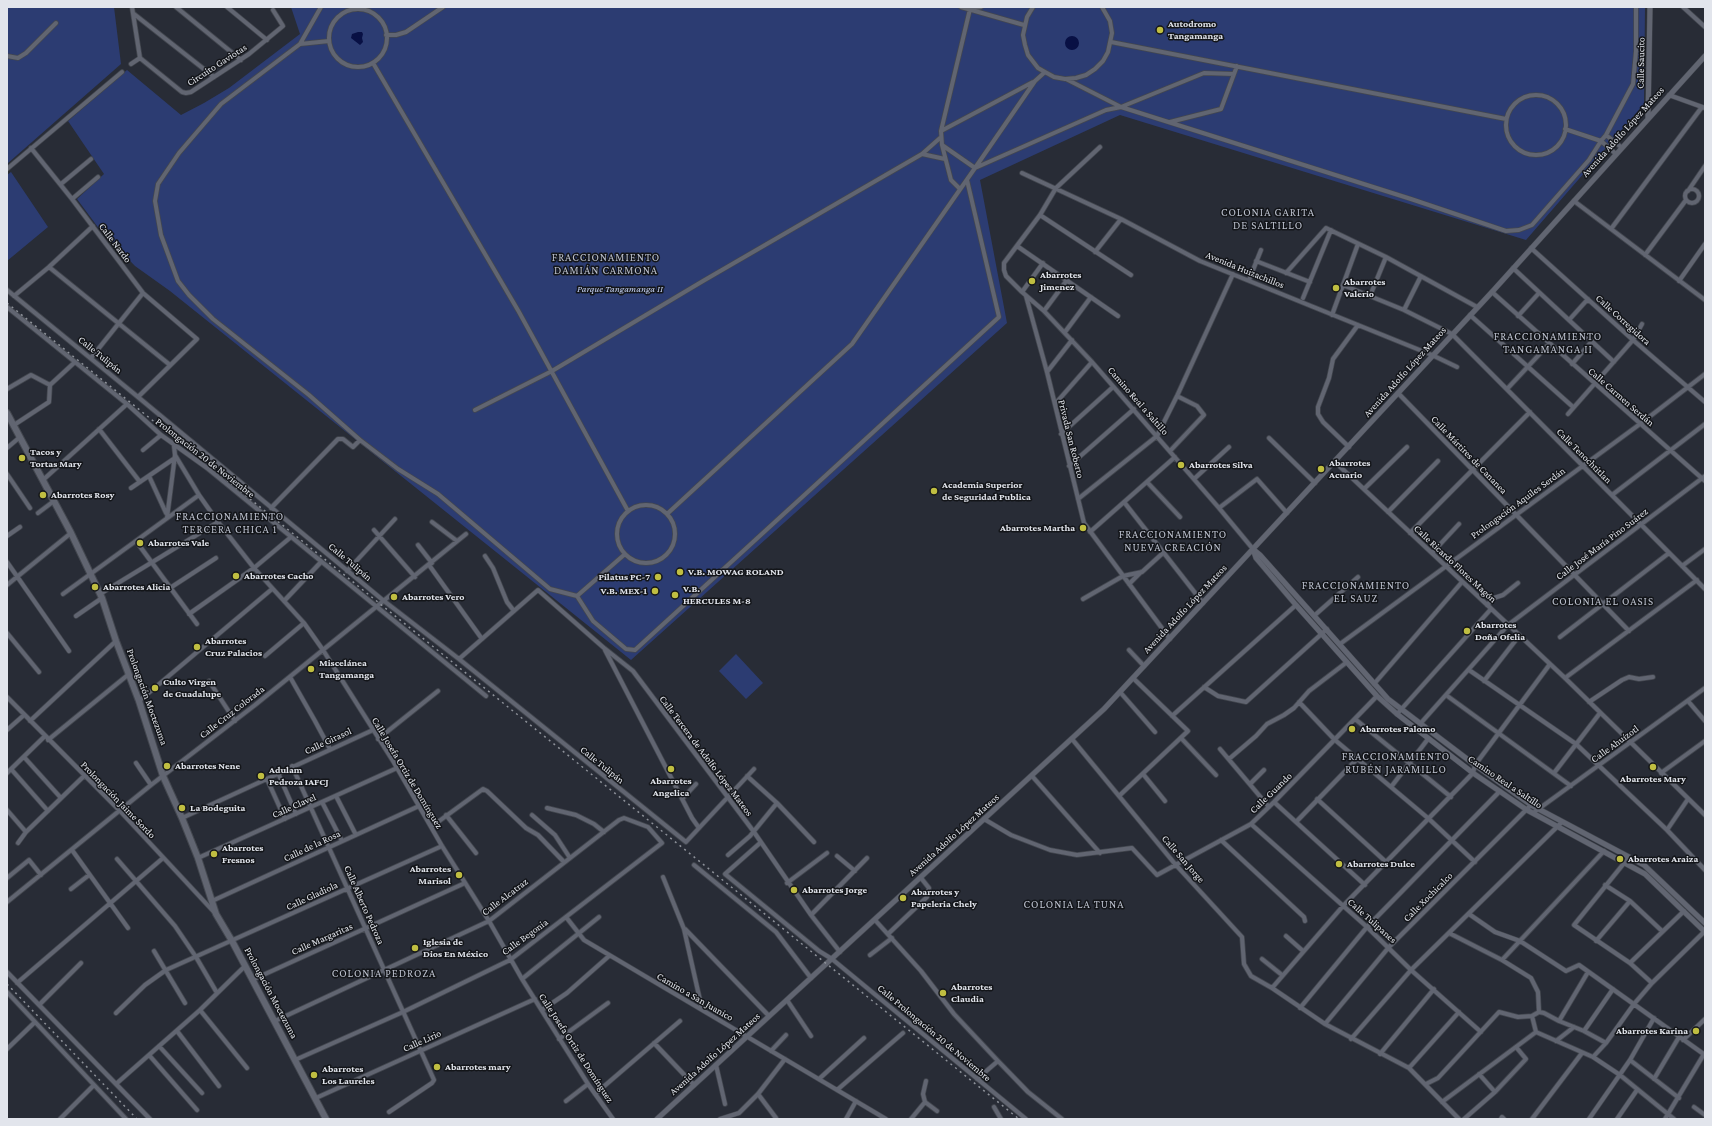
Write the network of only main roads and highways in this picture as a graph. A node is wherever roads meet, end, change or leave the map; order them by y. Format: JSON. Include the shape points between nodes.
{"nodes":[{"id":1,"x":7,"y":413,"type":"edge"},
{"id":2,"x":326,"y":1119,"type":"edge"}],
"edges":[{"from":1,"to":2,"type":"main road","name":"Prolongación Moctezuma","via":[[71,533],[101,596],[139,700],[163,776],[198,858],[216,914]]}]}
